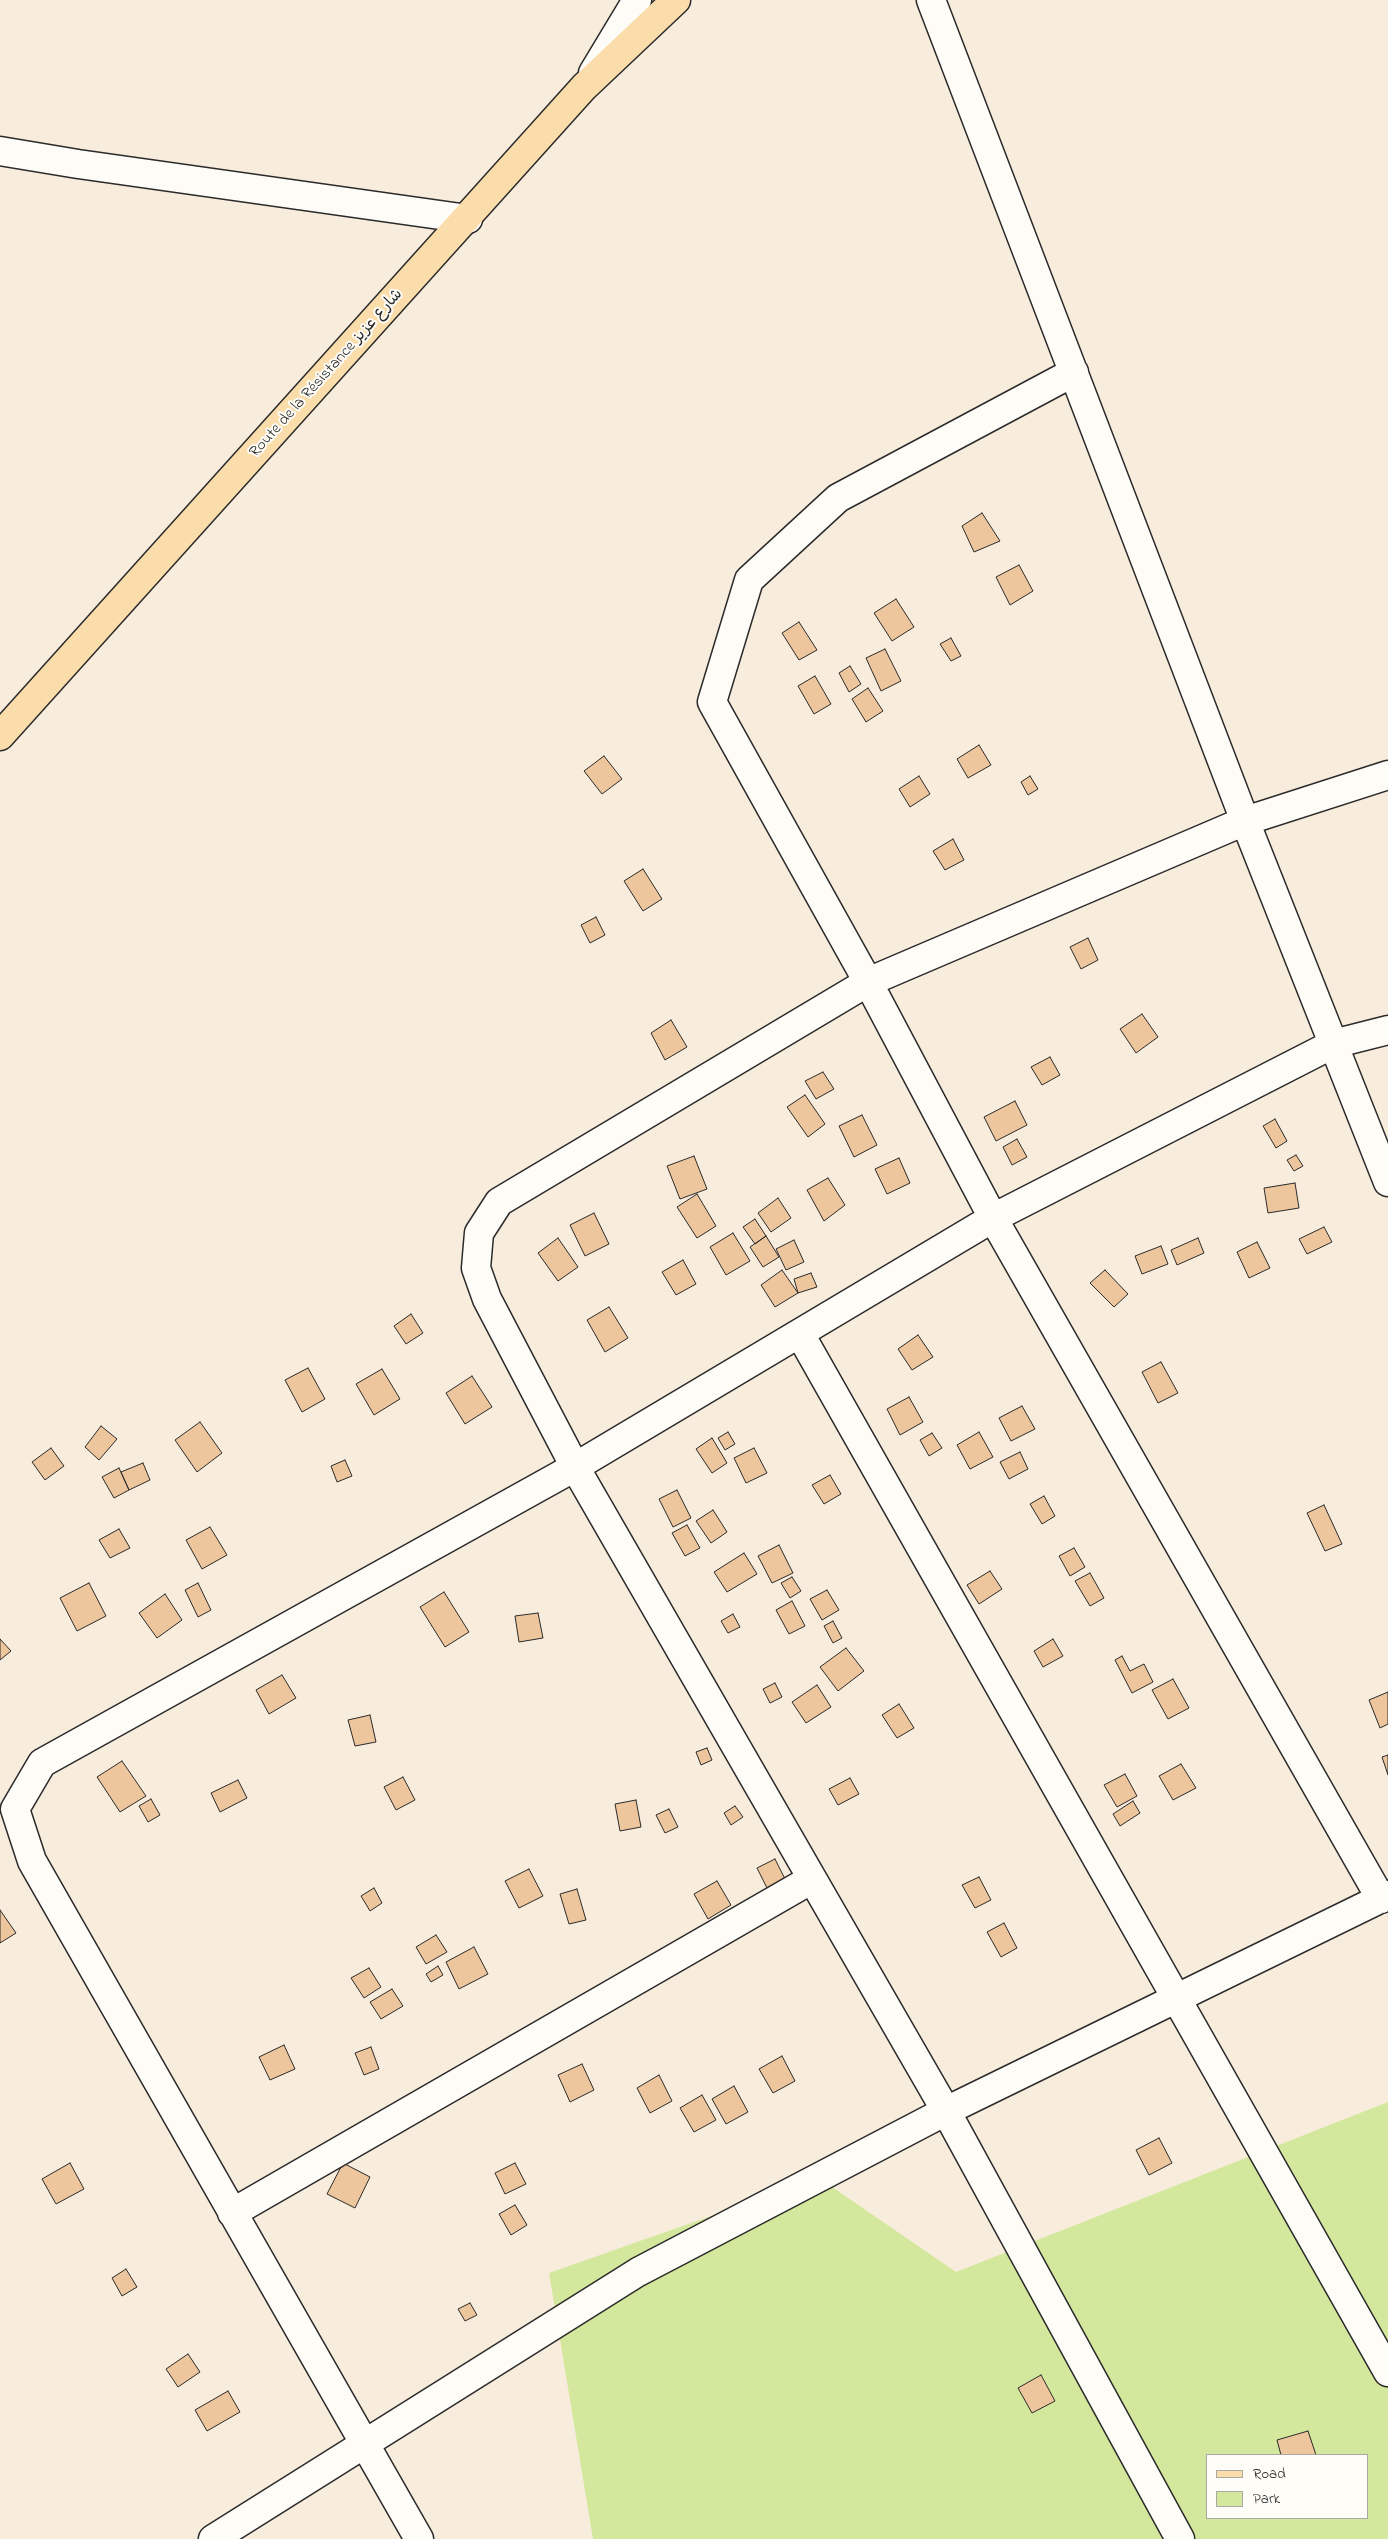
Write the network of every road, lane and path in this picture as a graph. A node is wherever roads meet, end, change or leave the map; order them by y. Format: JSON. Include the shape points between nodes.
{"nodes":[{"id":1,"x":637,"y":0,"type":"edge"},
{"id":2,"x":676,"y":0,"type":"edge"},
{"id":3,"x":931,"y":0,"type":"edge"},
{"id":4,"x":584,"y":87,"type":"junction"},
{"id":5,"x":0,"y":151,"type":"edge"},
{"id":6,"x":468,"y":219,"type":"junction"},
{"id":7,"x":1074,"y":372,"type":"junction"},
{"id":8,"x":0,"y":736,"type":"edge"},
{"id":9,"x":1388,"y":775,"type":"edge"},
{"id":10,"x":1245,"y":821,"type":"junction"},
{"id":11,"x":868,"y":982,"type":"junction"},
{"id":12,"x":1388,"y":1030,"type":"edge"},
{"id":13,"x":1334,"y":1044,"type":"junction"},
{"id":14,"x":1388,"y":1182,"type":"edge"},
{"id":15,"x":993,"y":1218,"type":"junction"},
{"id":16,"x":800,"y":1334,"type":"junction"},
{"id":17,"x":575,"y":1467,"type":"junction"},
{"id":18,"x":812,"y":1879,"type":"junction"},
{"id":19,"x":1384,"y":1897,"type":"edge"},
{"id":20,"x":1178,"y":1998,"type":"junction"},
{"id":21,"x":946,"y":2111,"type":"junction"},
{"id":22,"x":232,"y":2213,"type":"junction"},
{"id":23,"x":1388,"y":2372,"type":"edge"},
{"id":24,"x":364,"y":2444,"type":"junction"},
{"id":25,"x":213,"y":2539,"type":"edge"},
{"id":26,"x":419,"y":2539,"type":"edge"},
{"id":27,"x":1180,"y":2539,"type":"edge"}],
"edges":[{"from":1,"to":4,"type":"street","name":"Route de la Résistance شارع عزيز"},
{"from":2,"to":4,"type":"main road"},
{"from":3,"to":7,"type":"street"},
{"from":4,"to":6,"type":"main road","name":"Route de la Résistance شارع عزيز"},
{"from":5,"to":6,"type":"street"},
{"from":6,"to":8,"type":"main road","name":"Route de la Résistance شارع عزيز"},
{"from":7,"to":10,"type":"street"},
{"from":7,"to":11,"type":"street","via":[[838,498],[749,580],[712,702]]},
{"from":9,"to":10,"type":"street"},
{"from":10,"to":11,"type":"street"},
{"from":10,"to":13,"type":"street"},
{"from":11,"to":15,"type":"street"},
{"from":11,"to":17,"type":"street","via":[[499,1202],[478,1233],[476,1268],[486,1299]]},
{"from":12,"to":13,"type":"street"},
{"from":13,"to":14,"type":"street"},
{"from":13,"to":15,"type":"street"},
{"from":15,"to":16,"type":"street"},
{"from":15,"to":19,"type":"street"},
{"from":16,"to":17,"type":"street"},
{"from":16,"to":20,"type":"street"},
{"from":17,"to":18,"type":"street"},
{"from":17,"to":22,"type":"street","via":[[42,1763],[15,1809],[32,1861]]},
{"from":18,"to":21,"type":"street"},
{"from":18,"to":22,"type":"street"},
{"from":19,"to":20,"type":"street"},
{"from":20,"to":21,"type":"street"},
{"from":20,"to":23,"type":"street"},
{"from":21,"to":24,"type":"street","via":[[638,2272]]},
{"from":21,"to":27,"type":"street"},
{"from":22,"to":24,"type":"street"},
{"from":24,"to":25,"type":"street"},
{"from":24,"to":26,"type":"street"}]}
